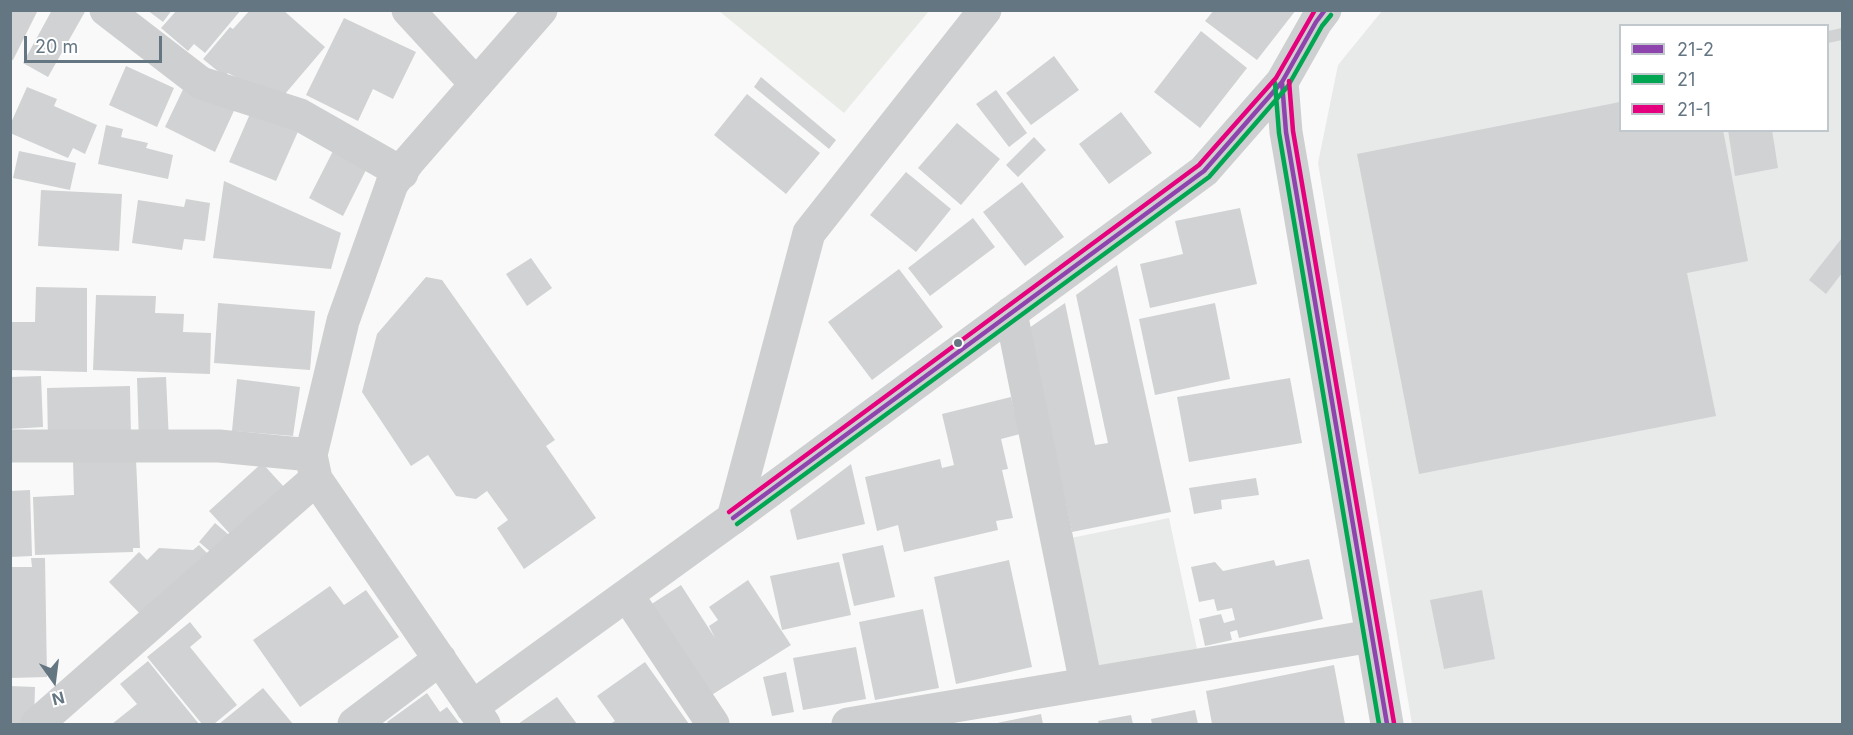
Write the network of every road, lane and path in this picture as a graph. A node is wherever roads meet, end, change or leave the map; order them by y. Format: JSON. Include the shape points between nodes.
{"nodes":[{"id":1,"x":106,"y":10,"type":"edge"},
{"id":2,"x":408,"y":10,"type":"edge"},
{"id":3,"x":541,"y":10,"type":"edge"},
{"id":4,"x":984,"y":10,"type":"edge"},
{"id":5,"x":1325,"y":10,"type":"edge"},
{"id":6,"x":1282,"y":82,"type":"junction"},
{"id":7,"x":476,"y":84,"type":"junction"},
{"id":8,"x":397,"y":179,"type":"junction"},
{"id":9,"x":1011,"y":313,"type":"junction"},
{"id":10,"x":10,"y":446,"type":"edge"},
{"id":11,"x":314,"y":467,"type":"junction"},
{"id":12,"x":733,"y":518,"type":"junction"},
{"id":13,"x":627,"y":595,"type":"junction"},
{"id":14,"x":1372,"y":636,"type":"junction"},
{"id":15,"x":440,"y":659,"type":"junction"},
{"id":16,"x":1086,"y":684,"type":"junction"},
{"id":17,"x":478,"y":716,"type":"edge"},
{"id":18,"x":37,"y":724,"type":"edge"},
{"id":19,"x":354,"y":724,"type":"edge"},
{"id":20,"x":713,"y":724,"type":"edge"},
{"id":21,"x":849,"y":724,"type":"edge"},
{"id":22,"x":1387,"y":724,"type":"edge"}],
"edges":[{"from":1,"to":8,"type":"street","via":[[201,83],[300,115]]},
{"from":2,"to":7,"type":"street"},
{"from":3,"to":7,"type":"street"},
{"from":4,"to":12,"type":"street","via":[[809,233]]},
{"from":5,"to":6,"type":"street"},
{"from":6,"to":9,"type":"street","via":[[1204,171]]},
{"from":6,"to":14,"type":"street","via":[[1286,132]]},
{"from":7,"to":8,"type":"street"},
{"from":8,"to":11,"type":"street","via":[[343,321]]},
{"from":9,"to":12,"type":"street"},
{"from":9,"to":16,"type":"street"},
{"from":10,"to":11,"type":"street","via":[[219,446]]},
{"from":11,"to":15,"type":"street"},
{"from":11,"to":18,"type":"street"},
{"from":12,"to":13,"type":"street"},
{"from":13,"to":17,"type":"street"},
{"from":13,"to":20,"type":"street"},
{"from":14,"to":16,"type":"street"},
{"from":14,"to":22,"type":"street"},
{"from":15,"to":17,"type":"street"},
{"from":15,"to":19,"type":"street"},
{"from":16,"to":21,"type":"street"}]}
